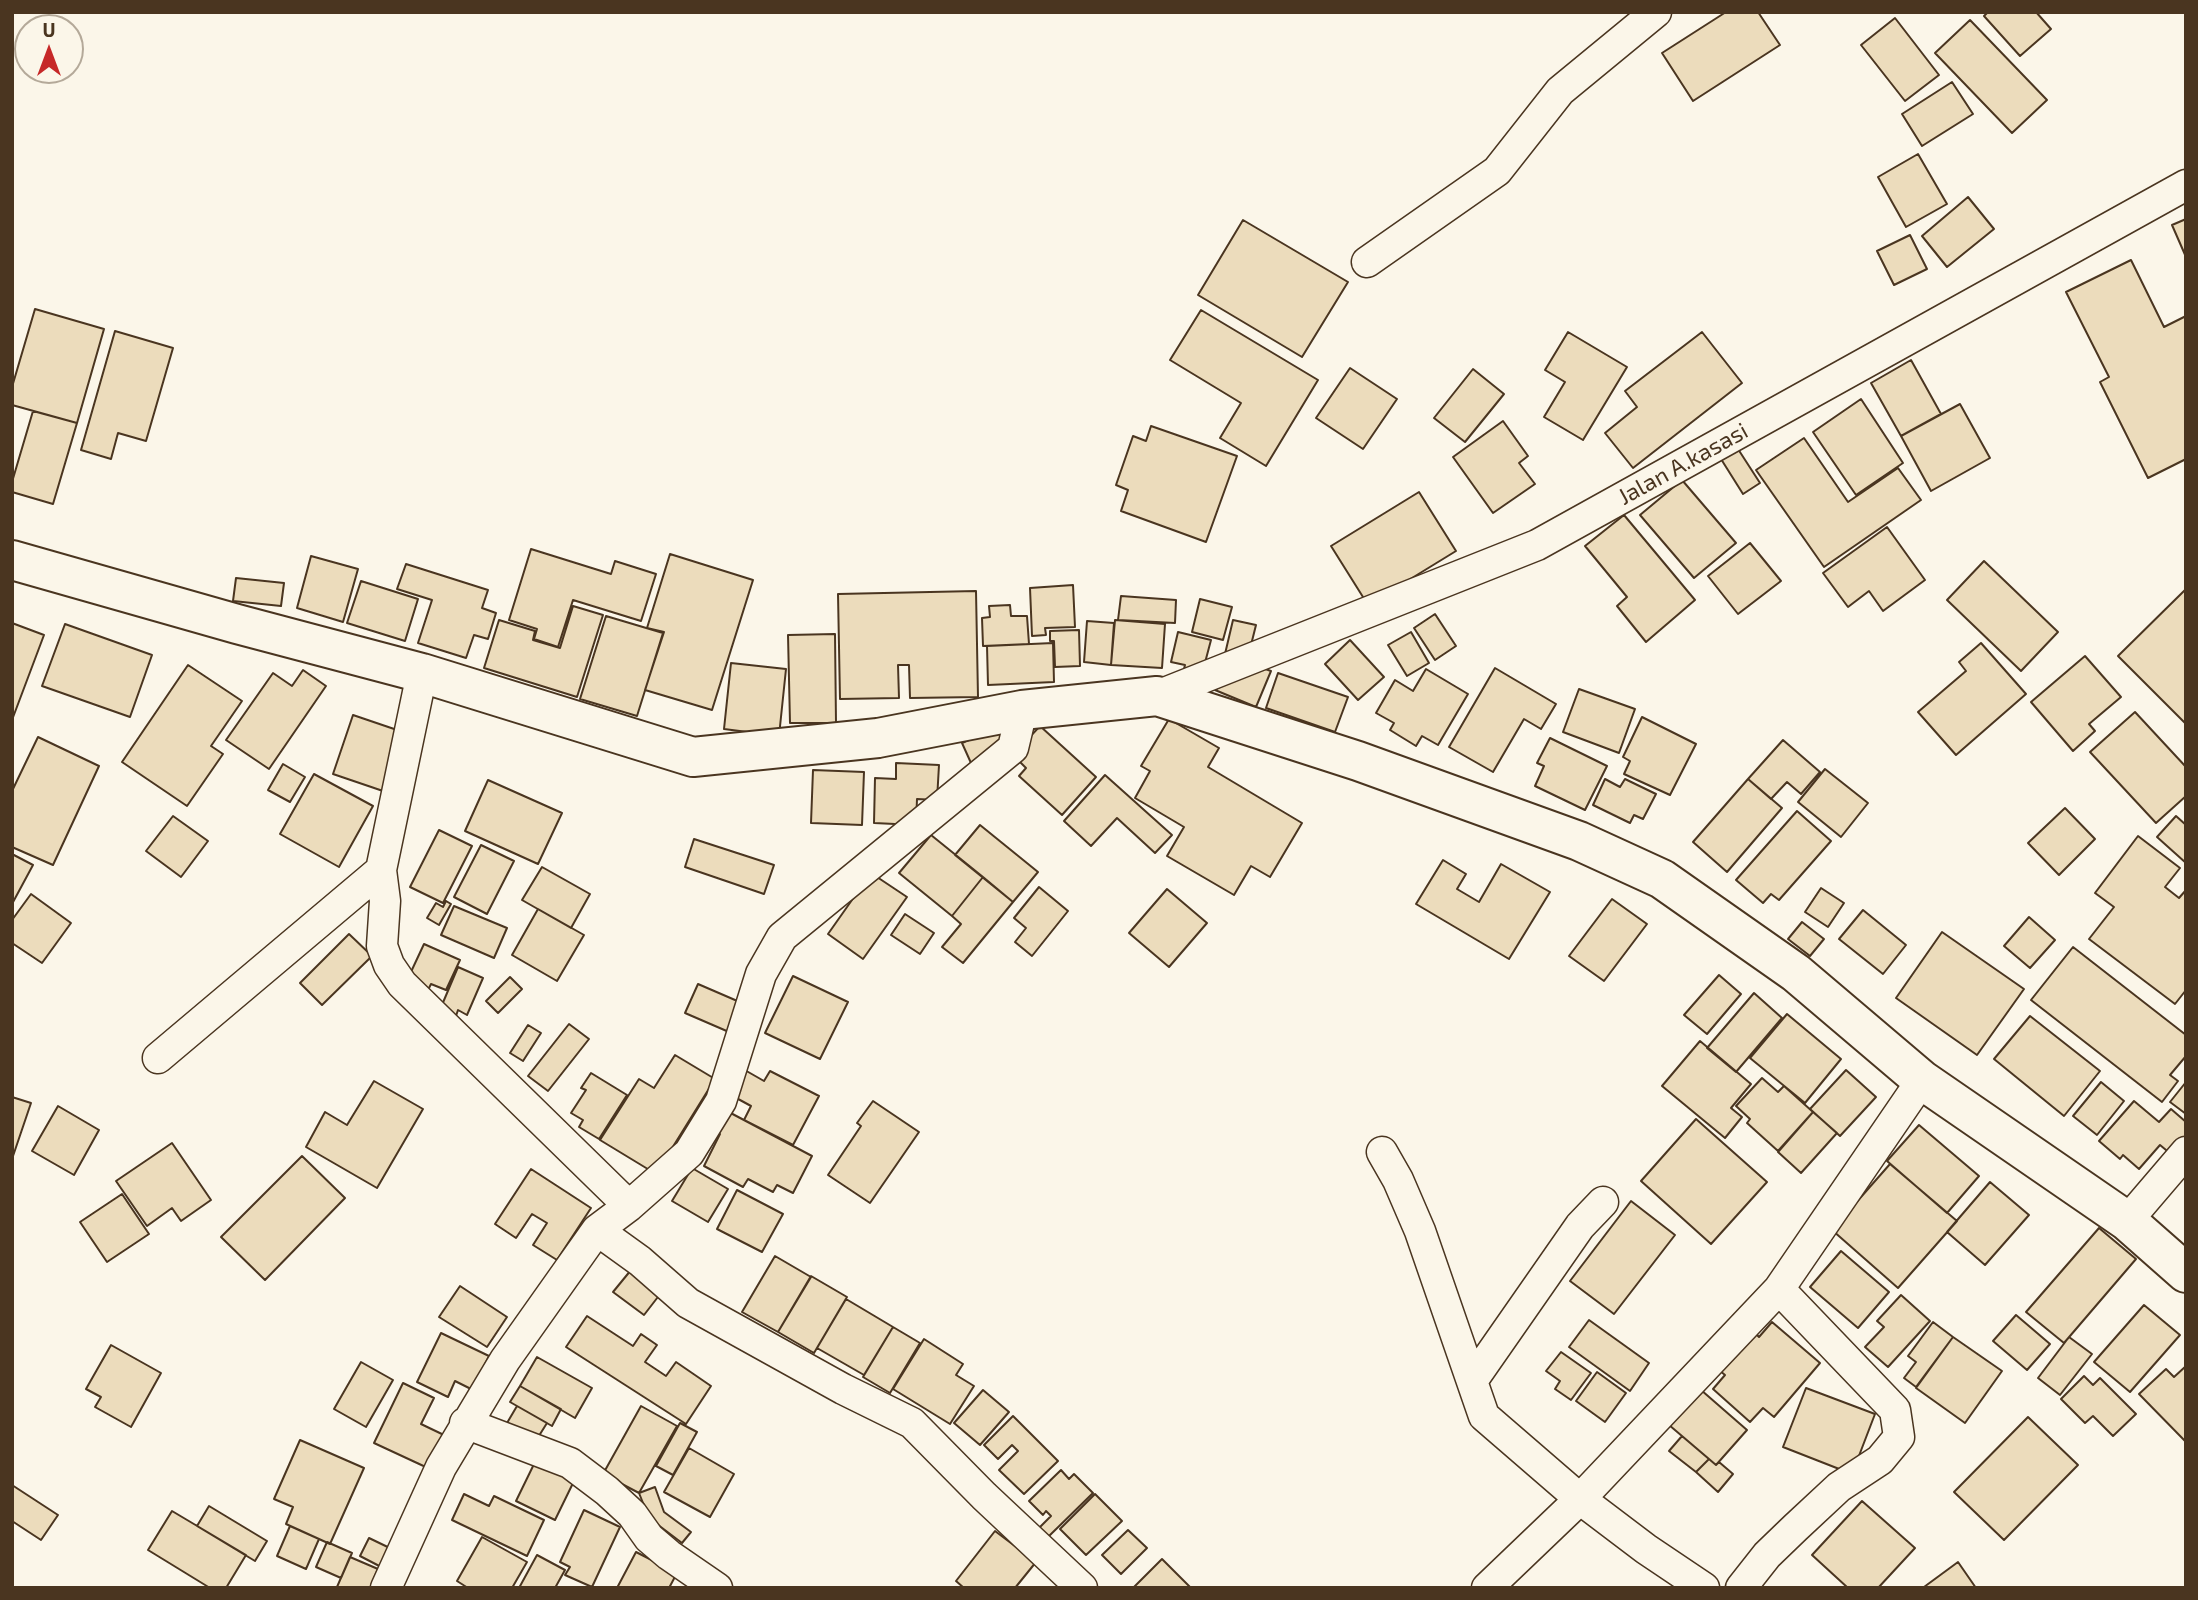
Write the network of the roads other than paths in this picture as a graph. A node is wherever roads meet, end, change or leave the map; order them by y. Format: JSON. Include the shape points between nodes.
{"nodes":[{"id":1,"x":1656,"y":12,"type":"edge"},
{"id":2,"x":2186,"y":185,"type":"edge"},
{"id":3,"x":1367,"y":262,"type":"dead end"},
{"id":4,"x":12,"y":561,"type":"edge"},
{"id":5,"x":422,"y":673,"type":"junction"},
{"id":6,"x":1157,"y":696,"type":"junction"},
{"id":7,"x":1021,"y":710,"type":"junction"},
{"id":8,"x":381,"y":870,"type":"junction"},
{"id":9,"x":158,"y":1058,"type":"dead end"},
{"id":10,"x":1922,"y":1080,"type":"junction"},
{"id":11,"x":1382,"y":1152,"type":"dead end"},
{"id":12,"x":2186,"y":1152,"type":"edge"},
{"id":13,"x":1602,"y":1202,"type":"dead end"},
{"id":14,"x":629,"y":1206,"type":"junction"},
{"id":15,"x":2126,"y":1221,"type":"junction"},
{"id":16,"x":597,"y":1230,"type":"junction"},
{"id":17,"x":2186,"y":1273,"type":"edge"},
{"id":18,"x":1779,"y":1289,"type":"junction"},
{"id":19,"x":1472,"y":1381,"type":"junction"},
{"id":20,"x":465,"y":1423,"type":"junction"},
{"id":21,"x":1580,"y":1499,"type":"junction"},
{"id":22,"x":1495,"y":1581,"type":"edge"},
{"id":23,"x":386,"y":1588,"type":"edge"},
{"id":24,"x":718,"y":1588,"type":"edge"},
{"id":25,"x":1082,"y":1588,"type":"edge"},
{"id":26,"x":1704,"y":1588,"type":"edge"},
{"id":27,"x":1741,"y":1588,"type":"edge"}],
"edges":[{"from":1,"to":3,"type":"street","via":[[1560,91],[1497,171]]},
{"from":2,"to":6,"type":"street","name":"Jalan A.kasasi","via":[[1537,545]]},
{"from":4,"to":5,"type":"main road"},
{"from":5,"to":7,"type":"main road","via":[[693,758],[878,738]]},
{"from":5,"to":8,"type":"street"},
{"from":6,"to":7,"type":"main road"},
{"from":6,"to":10,"type":"main road","via":[[1436,789],[1579,841],[1662,879],[1796,973]]},
{"from":7,"to":14,"type":"street","via":[[1013,748],[782,937],[761,974],[721,1101],[688,1153]]},
{"from":8,"to":9,"type":"street"},
{"from":8,"to":14,"type":"street","via":[[385,901],[382,946],[402,984]]},
{"from":10,"to":15,"type":"main road"},
{"from":10,"to":18,"type":"street"},
{"from":11,"to":19,"type":"street","via":[[1420,1231]]},
{"from":12,"to":15,"type":"street"},
{"from":13,"to":19,"type":"street","via":[[1580,1226]]},
{"from":14,"to":16,"type":"street"},
{"from":15,"to":17,"type":"main road"},
{"from":16,"to":20,"type":"street"},
{"from":16,"to":25,"type":"street","via":[[688,1303],[912,1423]]},
{"from":18,"to":21,"type":"street"},
{"from":18,"to":27,"type":"street","via":[[1895,1410],[1899,1437],[1880,1460],[1839,1488],[1795,1528]]},
{"from":19,"to":21,"type":"street","via":[[1484,1416]]},
{"from":20,"to":23,"type":"street"},
{"from":20,"to":24,"type":"street","via":[[570,1463],[632,1514],[649,1538]]},
{"from":21,"to":22,"type":"street"},
{"from":21,"to":26,"type":"street"}]}
